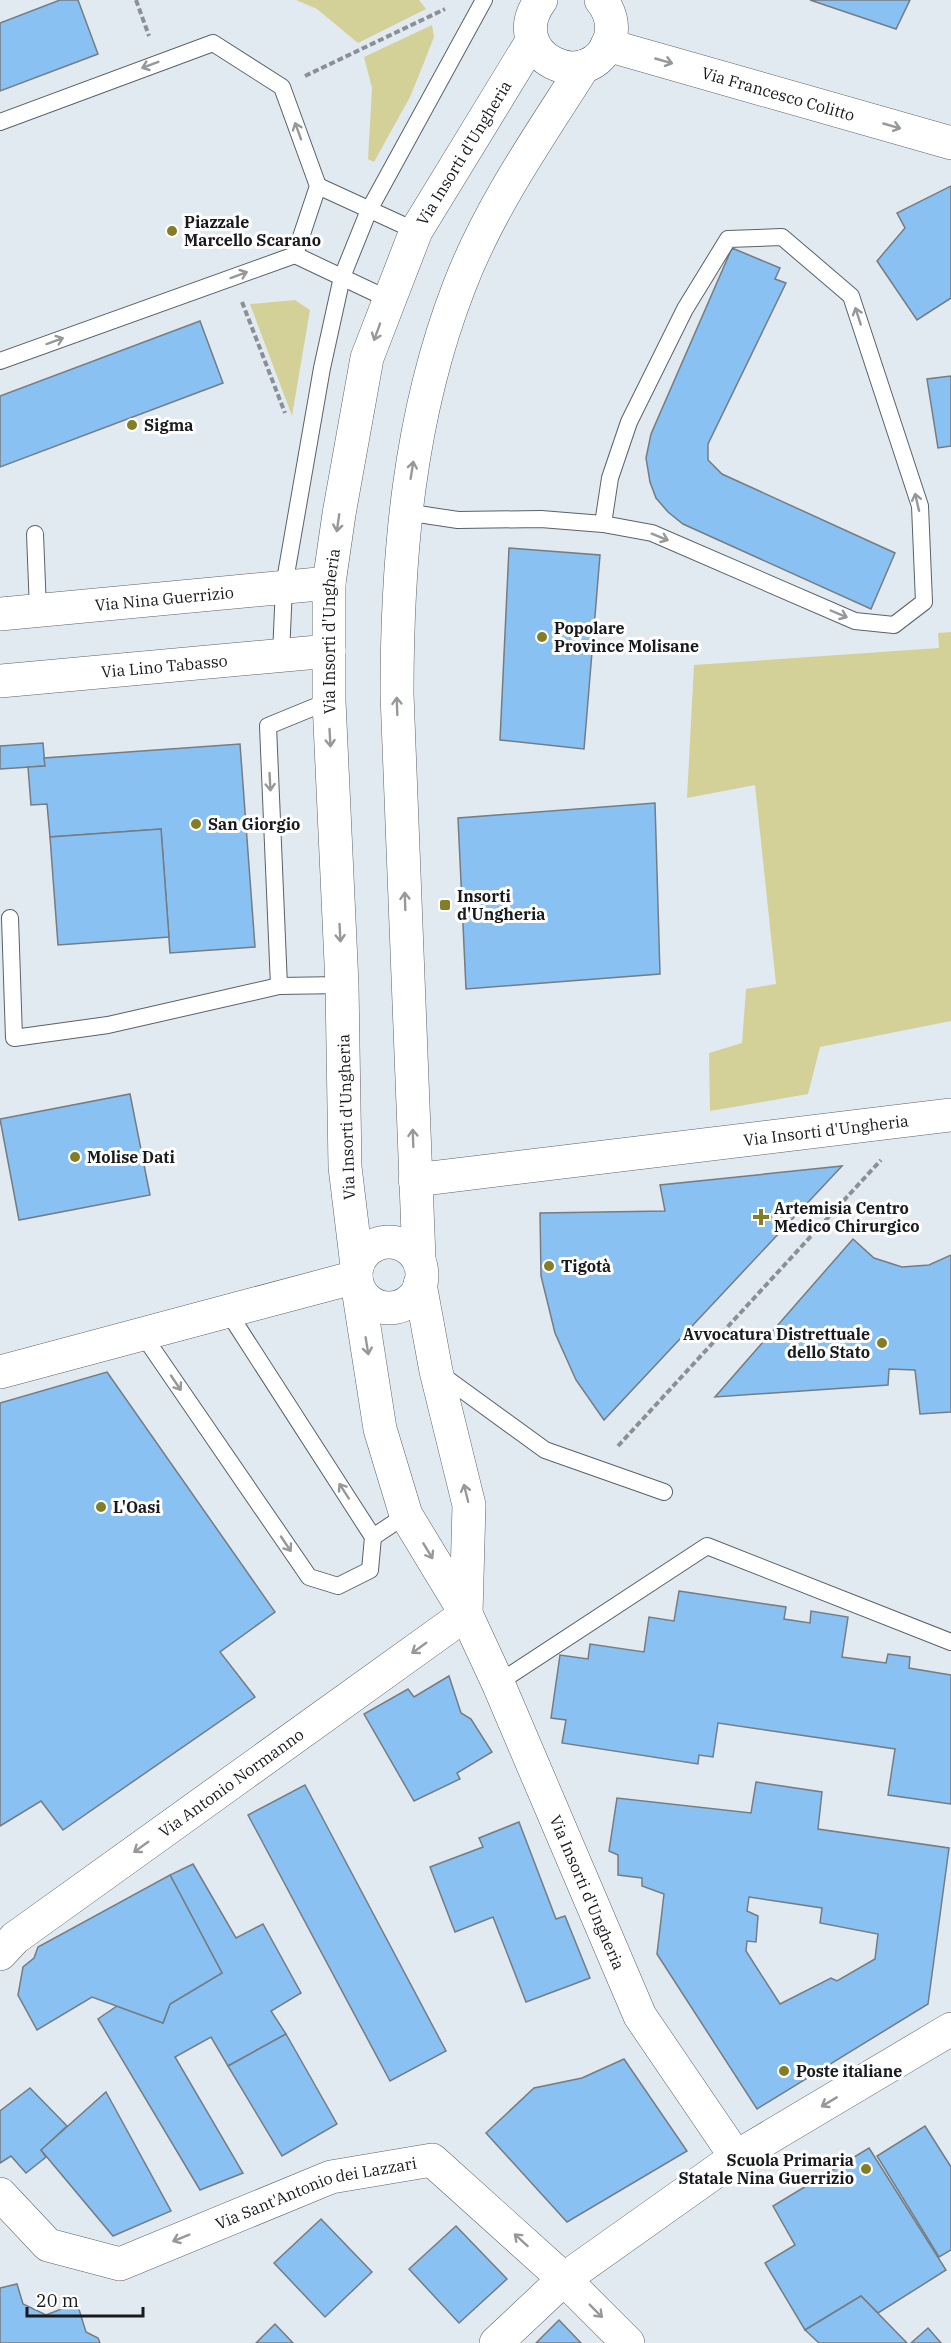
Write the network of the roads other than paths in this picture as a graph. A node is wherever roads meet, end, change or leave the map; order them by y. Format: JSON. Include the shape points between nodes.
{"nodes":[{"id":1,"x":484,"y":0,"type":"edge"},
{"id":2,"x":601,"y":0,"type":"edge"},
{"id":3,"x":531,"y":12,"type":"edge"},
{"id":4,"x":596,"y":56,"type":"junction"},
{"id":5,"x":0,"y":122,"type":"edge"},
{"id":6,"x":951,"y":143,"type":"edge"},
{"id":7,"x":318,"y":186,"type":"junction"},
{"id":8,"x":369,"y":210,"type":"junction"},
{"id":9,"x":416,"y":231,"type":"junction"},
{"id":10,"x":295,"y":255,"type":"junction"},
{"id":11,"x":342,"y":278,"type":"junction"},
{"id":12,"x":388,"y":299,"type":"junction"},
{"id":13,"x":0,"y":361,"type":"edge"},
{"id":14,"x":405,"y":512,"type":"junction"},
{"id":15,"x":603,"y":524,"type":"junction"},
{"id":16,"x":35,"y":534,"type":"dead end"},
{"id":17,"x":329,"y":583,"type":"junction"},
{"id":18,"x":284,"y":586,"type":"junction"},
{"id":19,"x":38,"y":610,"type":"junction"},
{"id":20,"x":0,"y":614,"type":"edge"},
{"id":21,"x":330,"y":651,"type":"junction"},
{"id":22,"x":281,"y":655,"type":"junction"},
{"id":23,"x":0,"y":681,"type":"edge"},
{"id":24,"x":329,"y":701,"type":"junction"},
{"id":25,"x":10,"y":918,"type":"dead end"},
{"id":26,"x":342,"y":985,"type":"junction"},
{"id":27,"x":279,"y":986,"type":"junction"},
{"id":28,"x":951,"y":1116,"type":"edge"},
{"id":29,"x":415,"y":1180,"type":"junction"},
{"id":30,"x":419,"y":1272,"type":"junction"},
{"id":31,"x":357,"y":1277,"type":"junction"},
{"id":32,"x":228,"y":1312,"type":"junction"},
{"id":33,"x":143,"y":1335,"type":"junction"},
{"id":34,"x":0,"y":1371,"type":"edge"},
{"id":35,"x":436,"y":1371,"type":"junction"},
{"id":36,"x":664,"y":1492,"type":"dead end"},
{"id":37,"x":406,"y":1515,"type":"junction"},
{"id":38,"x":374,"y":1537,"type":"junction"},
{"id":39,"x":466,"y":1614,"type":"junction"},
{"id":40,"x":951,"y":1642,"type":"edge"},
{"id":41,"x":498,"y":1683,"type":"junction"},
{"id":42,"x":0,"y":1954,"type":"edge"},
{"id":43,"x":951,"y":2029,"type":"edge"},
{"id":44,"x":736,"y":2157,"type":"junction"},
{"id":45,"x":0,"y":2194,"type":"edge"},
{"id":46,"x":564,"y":2279,"type":"junction"},
{"id":47,"x":496,"y":2343,"type":"edge"},
{"id":48,"x":628,"y":2343,"type":"edge"}],
"edges":[{"from":1,"to":8,"type":"lane"},
{"from":2,"to":4,"type":"main road","via":[[612,25]]},
{"from":3,"to":4,"type":"main road","name":"Via Francesco Colitto","via":[[538,51],[551,63],[572,68]]},
{"from":3,"to":9,"type":"main road","name":"Via Insorti d'Ungheria"},
{"from":4,"to":6,"type":"main road","name":"Via Francesco Colitto","one_way":true},
{"from":14,"to":4,"type":"main road","name":"Via Insorti d'Ungheria","one_way":true,"via":[[436,356],[459,286],[520,166]]},
{"from":7,"to":5,"type":"lane","one_way":true,"via":[[282,87],[213,44]]},
{"from":7,"to":8,"type":"lane"},
{"from":7,"to":10,"type":"lane"},
{"from":8,"to":9,"type":"lane"},
{"from":8,"to":11,"type":"lane"},
{"from":9,"to":12,"type":"main road","name":"Via Insorti d'Ungheria"},
{"from":10,"to":11,"type":"lane"},
{"from":13,"to":10,"type":"lane","one_way":true},
{"from":11,"to":12,"type":"lane"},
{"from":11,"to":18,"type":"lane"},
{"from":12,"to":17,"type":"main road","name":"Via Insorti d'Ungheria","one_way":true,"via":[[363,381]]},
{"from":14,"to":15,"type":"lane","via":[[458,520],[541,519]]},
{"from":29,"to":14,"type":"main road","name":"Via Insorti d'Ungheria","one_way":true,"via":[[397,694],[397,610]]},
{"from":15,"to":15,"type":"lane","one_way":true,"via":[[652,534],[855,621],[894,626],[924,602],[920,506],[851,296],[782,237],[728,239],[685,309],[629,422],[609,478]]},
{"from":16,"to":19,"type":"lane"},
{"from":17,"to":18,"type":"main road","name":"Via Nina Guerrizio"},
{"from":17,"to":21,"type":"main road","name":"Via Insorti d'Ungheria"},
{"from":18,"to":19,"type":"main road","name":"Via Nina Guerrizio"},
{"from":18,"to":22,"type":"lane"},
{"from":19,"to":20,"type":"main road","name":"Via Nina Guerrizio"},
{"from":21,"to":22,"type":"main road","name":"Via Lino Tabasso"},
{"from":21,"to":24,"type":"main road","name":"Via Insorti d'Ungheria"},
{"from":22,"to":23,"type":"main road","name":"Via Lino Tabasso"},
{"from":24,"to":26,"type":"main road","name":"Via Insorti d'Ungheria","one_way":true},
{"from":24,"to":27,"type":"lane","one_way":true,"via":[[268,726]]},
{"from":25,"to":27,"type":"lane","via":[[14,1038],[108,1025]]},
{"from":26,"to":27,"type":"lane"},
{"from":26,"to":31,"type":"main road","name":"Via Insorti d'Ungheria","via":[[345,1167]]},
{"from":28,"to":29,"type":"main road","name":"Via Insorti d'Ungheria"},
{"from":29,"to":30,"type":"main road","name":"Via Insorti d'Ungheria"},
{"from":30,"to":31,"type":"main road","via":[[402,1244],[391,1241],[369,1247],[361,1256]]},
{"from":30,"to":31,"type":"main road","via":[[411,1299],[393,1308],[372,1303],[364,1296]]},
{"from":30,"to":35,"type":"main road","name":"Via Insorti d'Ungheria"},
{"from":31,"to":32,"type":"main road"},
{"from":31,"to":37,"type":"main road","name":"Via Insorti d'Ungheria","one_way":true,"via":[[380,1429]]},
{"from":32,"to":33,"type":"main road"},
{"from":38,"to":32,"type":"lane","one_way":true},
{"from":33,"to":34,"type":"main road"},
{"from":33,"to":38,"type":"lane","one_way":true,"via":[[309,1577],[338,1586],[370,1570]]},
{"from":35,"to":36,"type":"lane","via":[[544,1450]]},
{"from":39,"to":35,"type":"main road","name":"Via Insorti d'Ungheria","one_way":true,"via":[[469,1505]]},
{"from":37,"to":38,"type":"lane"},
{"from":37,"to":39,"type":"main road","name":"Via Insorti d'Ungheria","one_way":true},
{"from":39,"to":41,"type":"main road","name":"Via Insorti d'Ungheria"},
{"from":39,"to":42,"type":"main road","name":"Via Antonio Normanno","one_way":true,"via":[[15,1938]]},
{"from":40,"to":41,"type":"lane","via":[[707,1546]]},
{"from":41,"to":44,"type":"main road","name":"Via Insorti d'Ungheria","via":[[640,2016]]},
{"from":43,"to":44,"type":"main road","one_way":true},
{"from":44,"to":46,"type":"main road"},
{"from":46,"to":45,"type":"main road","name":"Via Sant'Antonio dei Lazzari","one_way":true,"via":[[432,2160],[331,2177],[120,2264],[48,2245]]},
{"from":46,"to":47,"type":"main road"},
{"from":46,"to":48,"type":"main road","name":"Via Sant'Antonio dei Lazzari","one_way":true}]}
